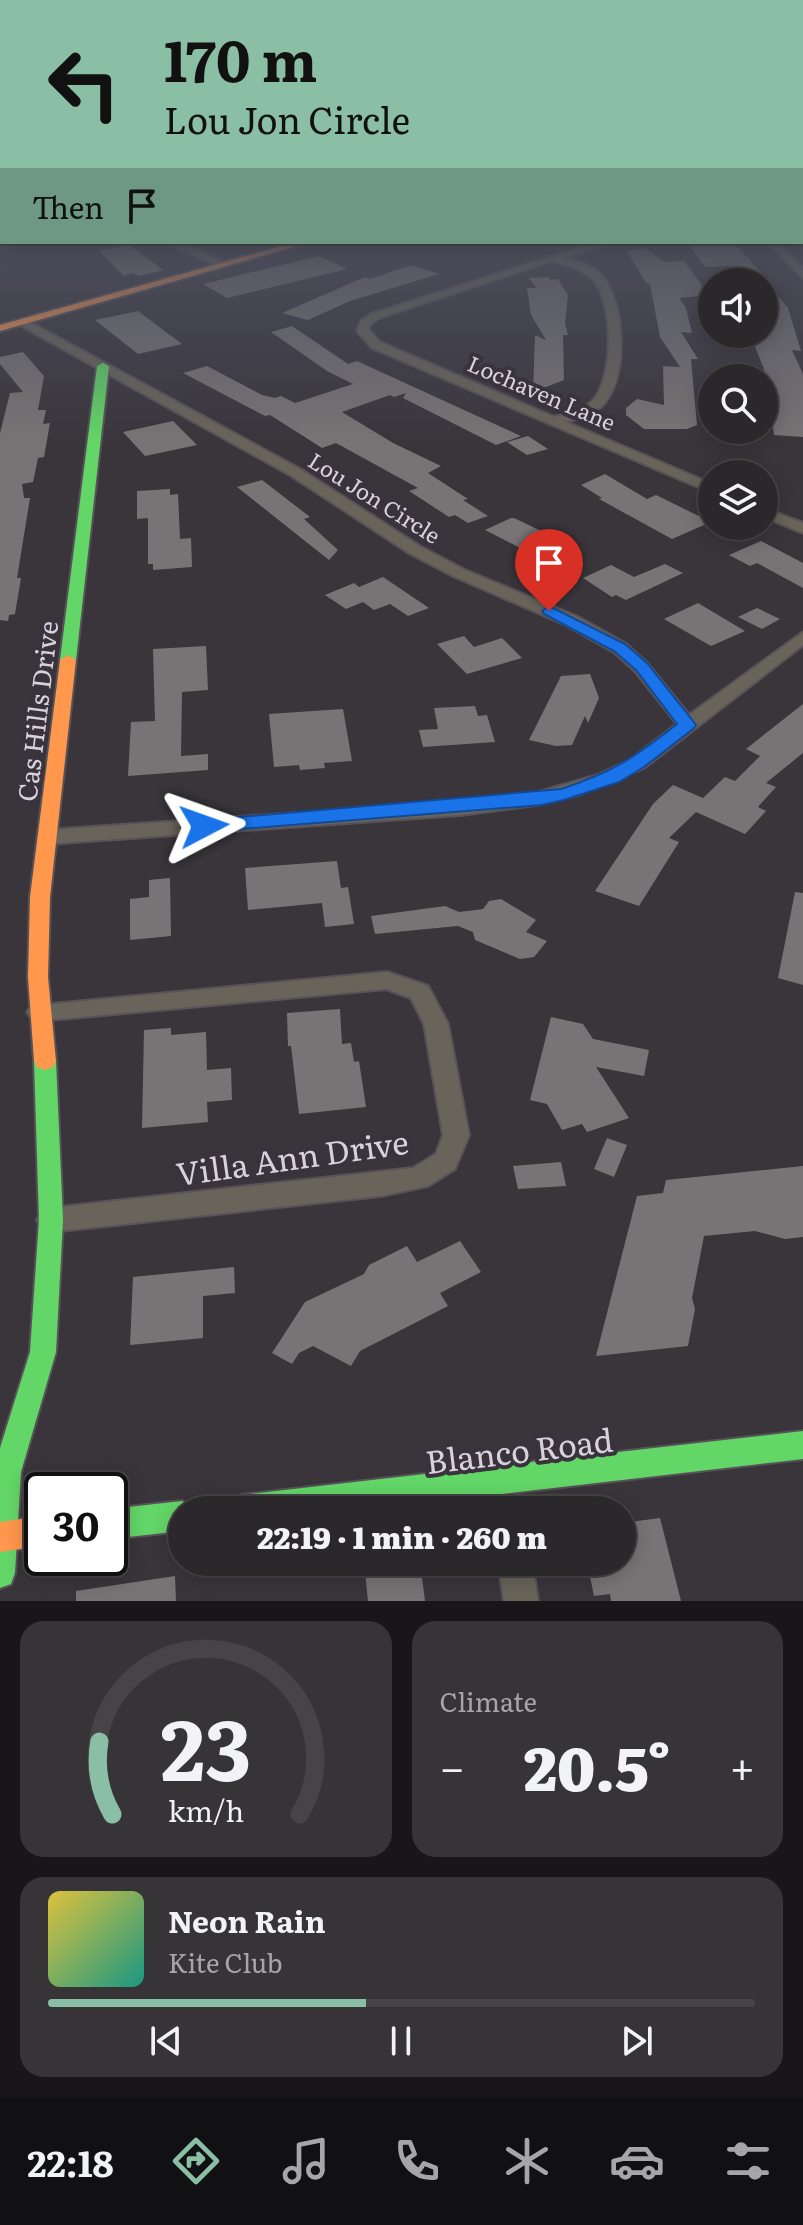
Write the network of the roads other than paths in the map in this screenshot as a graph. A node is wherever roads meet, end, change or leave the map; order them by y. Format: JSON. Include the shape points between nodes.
{"nodes":[{"id":1,"x":122,"y":294,"type":"edge"},
{"id":2,"x":443,"y":294,"type":"edge"},
{"id":3,"x":609,"y":294,"type":"edge"},
{"id":4,"x":22,"y":322,"type":"junction"},
{"id":5,"x":0,"y":328,"type":"edge"},
{"id":6,"x":103,"y":366,"type":"junction"},
{"id":7,"x":553,"y":421,"type":"junction"},
{"id":8,"x":698,"y":483,"type":"edge"},
{"id":9,"x":778,"y":518,"type":"edge"},
{"id":10,"x":803,"y":528,"type":"edge"},
{"id":11,"x":803,"y":637,"type":"edge"},
{"id":12,"x":687,"y":725,"type":"junction"},
{"id":13,"x":47,"y":837,"type":"junction"},
{"id":14,"x":39,"y":1012,"type":"junction"},
{"id":15,"x":51,"y":1220,"type":"junction"},
{"id":16,"x":803,"y":1445,"type":"edge"},
{"id":17,"x":503,"y":1496,"type":"edge"},
{"id":18,"x":168,"y":1518,"type":"edge"},
{"id":19,"x":128,"y":1522,"type":"edge"},
{"id":20,"x":24,"y":1533,"type":"edge"},
{"id":21,"x":2,"y":1536,"type":"edge"},
{"id":22,"x":0,"y":1573,"type":"edge"},
{"id":23,"x":517,"y":1576,"type":"edge"},
{"id":24,"x":521,"y":1601,"type":"edge"}],
"edges":[{"from":1,"to":4,"type":"street"},
{"from":2,"to":7,"type":"street","name":"Lochaven Lane","via":[[375,316],[364,327],[367,339]]},
{"from":3,"to":7,"type":"street","via":[[616,324],[608,384],[601,400],[588,410]]},
{"from":4,"to":5,"type":"street"},
{"from":4,"to":6,"type":"street","name":"Lou Jon Circle"},
{"from":6,"to":12,"type":"street","name":"Lou Jon Circle","via":[[295,472],[415,550],[620,648]]},
{"from":6,"to":13,"type":"street","name":"Cas Hills Drive"},
{"from":7,"to":8,"type":"street","name":"Lochaven Lane"},
{"from":9,"to":10,"type":"street"},
{"from":11,"to":12,"type":"street"},
{"from":12,"to":13,"type":"street","via":[[613,778],[542,799]]},
{"from":13,"to":14,"type":"street","name":"Cas Hills Drive","via":[[40,897]]},
{"from":14,"to":15,"type":"street","name":"Cas Hills Drive","via":[[49,1103]]},
{"from":14,"to":15,"type":"street","name":"Villa Ann Drive","via":[[387,980],[420,992],[436,1024],[456,1135],[446,1161],[419,1178]]},
{"from":15,"to":21,"type":"street","name":"Cas Hills Drive","via":[[43,1352],[7,1472]]},
{"from":16,"to":17,"type":"street","name":"Blanco Road"},
{"from":18,"to":19,"type":"street"},
{"from":20,"to":21,"type":"street"},
{"from":21,"to":22,"type":"street","name":"Cas Hills Drive"},
{"from":23,"to":24,"type":"street"}]}
